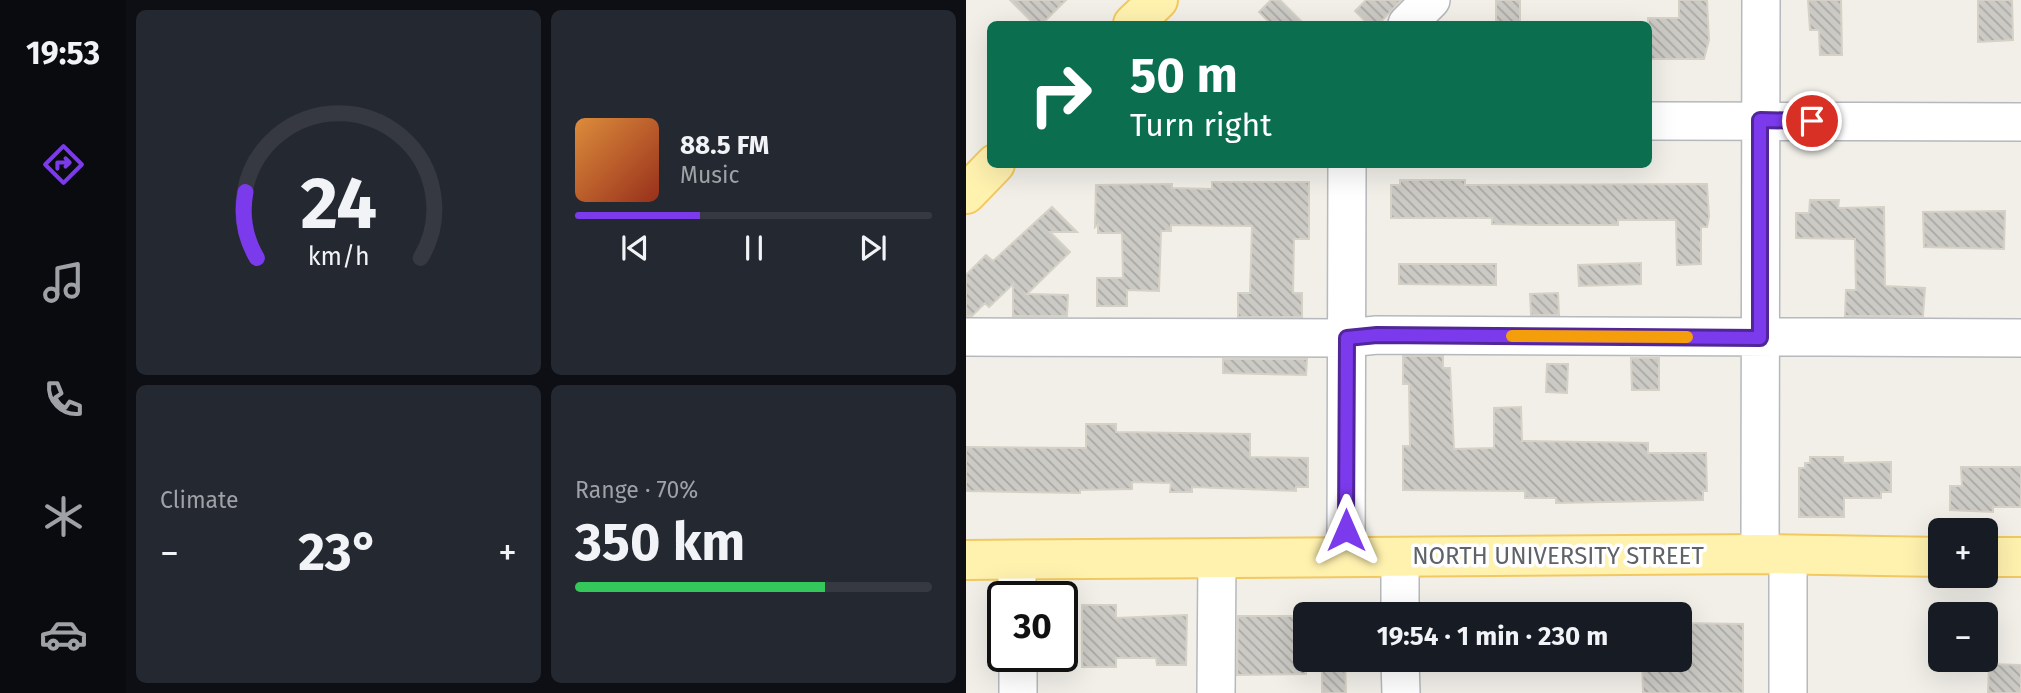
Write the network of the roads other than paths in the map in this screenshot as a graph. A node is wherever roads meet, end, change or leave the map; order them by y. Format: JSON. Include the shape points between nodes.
{"nodes":[{"id":1,"x":1158,"y":0,"type":"edge"},
{"id":2,"x":1431,"y":0,"type":"edge"},
{"id":3,"x":1760,"y":0,"type":"edge"},
{"id":4,"x":1136,"y":21,"type":"edge"},
{"id":5,"x":1409,"y":21,"type":"edge"},
{"id":6,"x":1760,"y":120,"type":"junction"},
{"id":7,"x":1652,"y":121,"type":"edge"},
{"id":8,"x":2021,"y":122,"type":"edge"},
{"id":9,"x":991,"y":168,"type":"edge"},
{"id":10,"x":1347,"y":168,"type":"edge"},
{"id":11,"x":966,"y":194,"type":"edge"},
{"id":12,"x":966,"y":337,"type":"edge"},
{"id":13,"x":1347,"y":338,"type":"junction"},
{"id":14,"x":1760,"y":338,"type":"junction"},
{"id":15,"x":2021,"y":338,"type":"edge"},
{"id":16,"x":1774,"y":555,"type":"junction"},
{"id":17,"x":1400,"y":557,"type":"junction"},
{"id":18,"x":1928,"y":557,"type":"edge"},
{"id":19,"x":1998,"y":557,"type":"edge"},
{"id":20,"x":2021,"y":557,"type":"edge"},
{"id":21,"x":1217,"y":558,"type":"junction"},
{"id":22,"x":1346,"y":558,"type":"junction"},
{"id":23,"x":966,"y":560,"type":"edge"},
{"id":24,"x":1017,"y":578,"type":"edge"},
{"id":25,"x":1400,"y":602,"type":"edge"},
{"id":26,"x":1017,"y":672,"type":"edge"},
{"id":27,"x":1401,"y":672,"type":"edge"},
{"id":28,"x":1018,"y":693,"type":"edge"},
{"id":29,"x":1216,"y":693,"type":"edge"},
{"id":30,"x":1401,"y":693,"type":"edge"},
{"id":31,"x":1788,"y":693,"type":"edge"}],
"edges":[{"from":1,"to":4,"type":"main road"},
{"from":2,"to":5,"type":"street"},
{"from":3,"to":6,"type":"street"},
{"from":6,"to":7,"type":"street"},
{"from":6,"to":8,"type":"street"},
{"from":6,"to":14,"type":"street"},
{"from":9,"to":11,"type":"main road"},
{"from":10,"to":13,"type":"street"},
{"from":12,"to":13,"type":"street"},
{"from":13,"to":14,"type":"street"},
{"from":13,"to":22,"type":"street"},
{"from":14,"to":15,"type":"street"},
{"from":14,"to":16,"type":"street"},
{"from":16,"to":17,"type":"main road","name":"NORTH UNIVERSITY STREET"},
{"from":16,"to":18,"type":"main road","name":"NORTH UNIVERSITY STREET"},
{"from":16,"to":31,"type":"street"},
{"from":17,"to":22,"type":"main road","name":"NORTH UNIVERSITY STREET"},
{"from":17,"to":25,"type":"street"},
{"from":19,"to":20,"type":"main road"},
{"from":21,"to":22,"type":"main road","name":"NORTH UNIVERSITY STREET"},
{"from":21,"to":24,"type":"main road","name":"NORTH UNIVERSITY STREET"},
{"from":21,"to":29,"type":"street"},
{"from":23,"to":24,"type":"main road","name":"NORTH UNIVERSITY STREET"},
{"from":26,"to":28,"type":"street"},
{"from":27,"to":30,"type":"street"}]}
